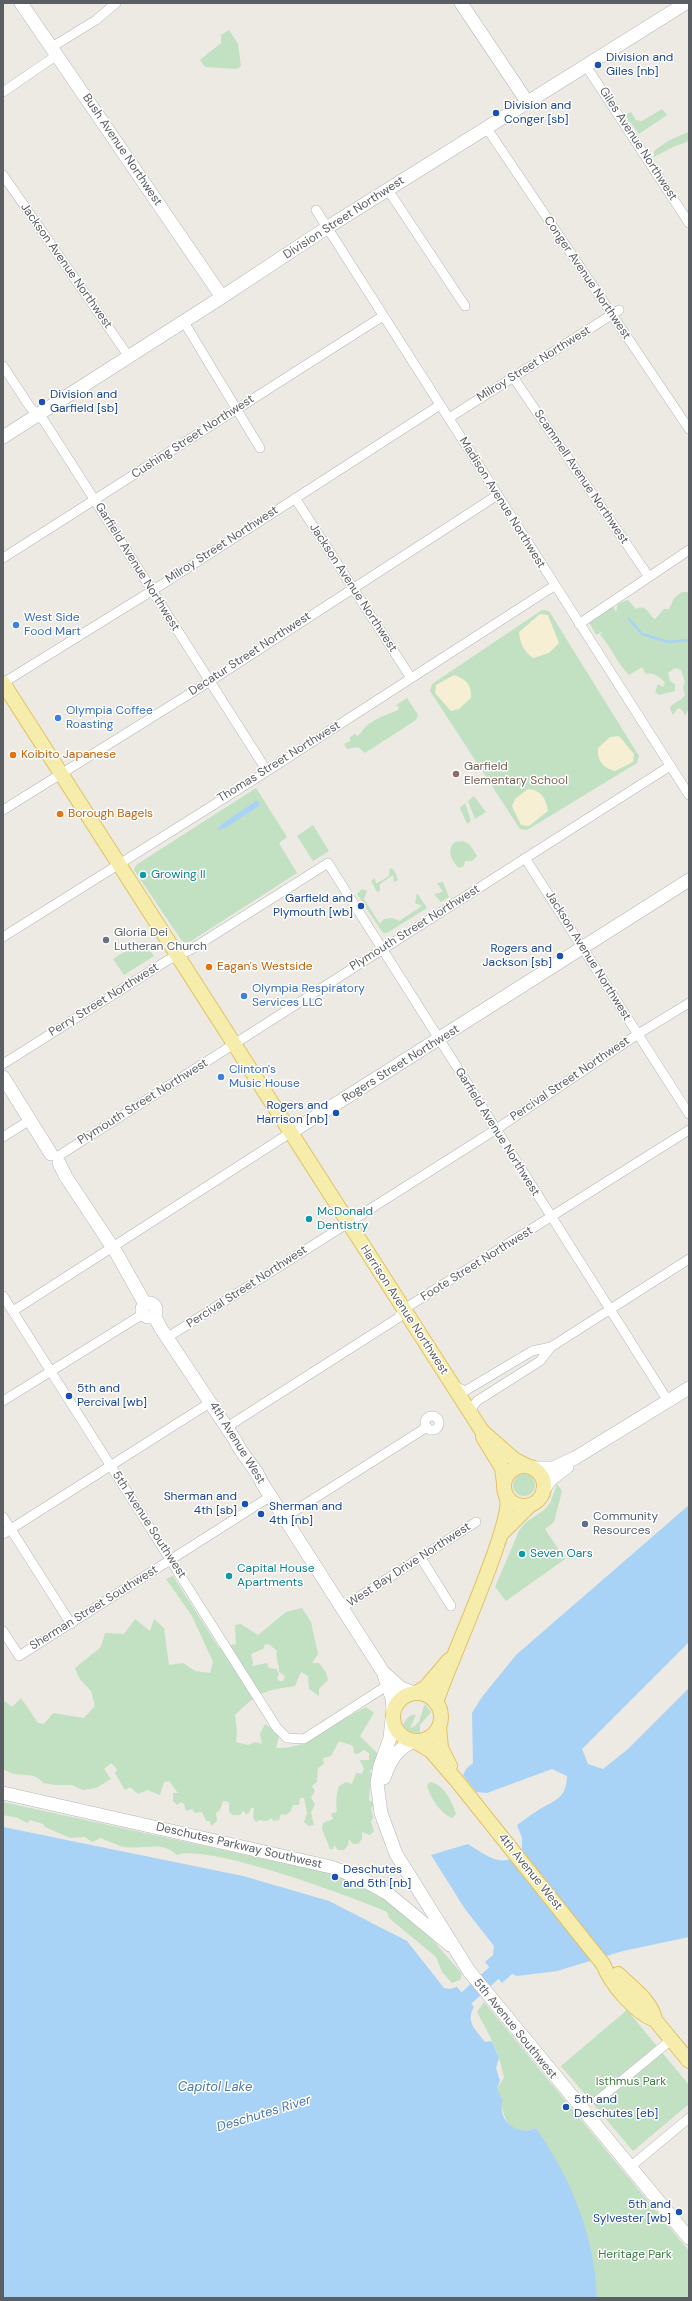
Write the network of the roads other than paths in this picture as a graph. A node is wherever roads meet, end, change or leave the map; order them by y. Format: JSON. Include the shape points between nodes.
{"nodes":[{"id":1,"x":21,"y":3,"type":"edge"},
{"id":2,"x":116,"y":3,"type":"edge"},
{"id":3,"x":461,"y":3,"type":"edge"},
{"id":4,"x":686,"y":3,"type":"edge"},
{"id":5,"x":54,"y":51,"type":"junction"},
{"id":6,"x":586,"y":66,"type":"junction"},
{"id":7,"x":3,"y":92,"type":"edge"},
{"id":8,"x":528,"y":104,"type":"junction"},
{"id":9,"x":486,"y":128,"type":"junction"},
{"id":10,"x":3,"y":175,"type":"edge"},
{"id":11,"x":388,"y":190,"type":"junction"},
{"id":12,"x":316,"y":210,"type":"dead end"},
{"id":13,"x":689,"y":223,"type":"edge"},
{"id":14,"x":328,"y":227,"type":"junction"},
{"id":15,"x":222,"y":297,"type":"junction"},
{"id":16,"x":465,"y":306,"type":"dead end"},
{"id":17,"x":615,"y":312,"type":"junction"},
{"id":18,"x":383,"y":316,"type":"junction"},
{"id":19,"x":184,"y":322,"type":"junction"},
{"id":20,"x":129,"y":356,"type":"junction"},
{"id":21,"x":3,"y":366,"type":"edge"},
{"id":22,"x":513,"y":377,"type":"junction"},
{"id":23,"x":440,"y":405,"type":"junction"},
{"id":24,"x":238,"y":409,"type":"junction"},
{"id":25,"x":37,"y":415,"type":"junction"},
{"id":26,"x":449,"y":418,"type":"junction"},
{"id":27,"x":689,"y":429,"type":"edge"},
{"id":28,"x":3,"y":436,"type":"edge"},
{"id":29,"x":260,"y":448,"type":"dead end"},
{"id":30,"x":496,"y":496,"type":"junction"},
{"id":31,"x":295,"y":498,"type":"junction"},
{"id":32,"x":95,"y":500,"type":"junction"},
{"id":33,"x":689,"y":550,"type":"edge"},
{"id":34,"x":3,"y":558,"type":"edge"},
{"id":35,"x":649,"y":577,"type":"junction"},
{"id":36,"x":554,"y":586,"type":"junction"},
{"id":37,"x":354,"y":587,"type":"junction"},
{"id":38,"x":153,"y":590,"type":"junction"},
{"id":39,"x":579,"y":624,"type":"junction"},
{"id":40,"x":411,"y":678,"type":"junction"},
{"id":41,"x":210,"y":681,"type":"junction"},
{"id":42,"x":3,"y":683,"type":"edge"},
{"id":43,"x":670,"y":766,"type":"junction"},
{"id":44,"x":267,"y":771,"type":"junction"},
{"id":45,"x":61,"y":773,"type":"junction"},
{"id":46,"x":689,"y":796,"type":"edge"},
{"id":47,"x":3,"y":810,"type":"edge"},
{"id":48,"x":525,"y":858,"type":"junction"},
{"id":49,"x":119,"y":863,"type":"junction"},
{"id":50,"x":328,"y":863,"type":"joint"},
{"id":51,"x":689,"y":880,"type":"edge"},
{"id":52,"x":3,"y":937,"type":"edge"},
{"id":53,"x":583,"y":948,"type":"junction"},
{"id":54,"x":381,"y":949,"type":"junction"},
{"id":55,"x":178,"y":955,"type":"junction"},
{"id":56,"x":689,"y":1003,"type":"edge"},
{"id":57,"x":638,"y":1034,"type":"junction"},
{"id":58,"x":439,"y":1040,"type":"junction"},
{"id":59,"x":235,"y":1044,"type":"junction"},
{"id":60,"x":3,"y":1064,"type":"edge"},
{"id":61,"x":3,"y":1077,"type":"edge"},
{"id":62,"x":689,"y":1114,"type":"edge"},
{"id":63,"x":30,"y":1120,"type":"junction"},
{"id":64,"x":495,"y":1130,"type":"junction"},
{"id":65,"x":689,"y":1130,"type":"edge"},
{"id":66,"x":290,"y":1133,"type":"junction"},
{"id":67,"x":3,"y":1138,"type":"edge"},
{"id":68,"x":57,"y":1157,"type":"junction"},
{"id":69,"x":551,"y":1218,"type":"junction"},
{"id":70,"x":348,"y":1223,"type":"junction"},
{"id":71,"x":112,"y":1248,"type":"junction"},
{"id":72,"x":689,"y":1259,"type":"edge"},
{"id":73,"x":3,"y":1296,"type":"edge"},
{"id":74,"x":404,"y":1309,"type":"junction"},
{"id":75,"x":610,"y":1310,"type":"junction"},
{"id":76,"x":13,"y":1311,"type":"junction"},
{"id":77,"x":147,"y":1311,"type":"junction"},
{"id":78,"x":168,"y":1337,"type":"junction"},
{"id":79,"x":551,"y":1347,"type":"junction"},
{"id":80,"x":51,"y":1372,"type":"junction"},
{"id":81,"x":450,"y":1381,"type":"junction"},
{"id":82,"x":689,"y":1388,"type":"edge"},
{"id":83,"x":668,"y":1401,"type":"junction"},
{"id":84,"x":3,"y":1402,"type":"edge"},
{"id":85,"x":211,"y":1402,"type":"junction"},
{"id":86,"x":471,"y":1413,"type":"junction"},
{"id":87,"x":227,"y":1427,"type":"junction"},
{"id":88,"x":427,"y":1427,"type":"dead end"},
{"id":89,"x":482,"y":1431,"type":"junction"},
{"id":90,"x":575,"y":1458,"type":"junction"},
{"id":91,"x":111,"y":1465,"type":"junction"},
{"id":92,"x":530,"y":1467,"type":"junction"},
{"id":93,"x":505,"y":1489,"type":"junction"},
{"id":94,"x":543,"y":1490,"type":"junction"},
{"id":95,"x":271,"y":1496,"type":"junction"},
{"id":96,"x":530,"y":1505,"type":"junction"},
{"id":97,"x":3,"y":1517,"type":"edge"},
{"id":98,"x":285,"y":1518,"type":"junction"},
{"id":99,"x":476,"y":1522,"type":"dead end"},
{"id":100,"x":7,"y":1532,"type":"edge"},
{"id":101,"x":502,"y":1533,"type":"junction"},
{"id":102,"x":421,"y":1558,"type":"junction"},
{"id":103,"x":171,"y":1559,"type":"junction"},
{"id":104,"x":451,"y":1606,"type":"dead end"},
{"id":105,"x":343,"y":1608,"type":"junction"},
{"id":106,"x":71,"y":1624,"type":"junction"},
{"id":107,"x":3,"y":1631,"type":"edge"},
{"id":108,"x":452,"y":1657,"type":"junction"},
{"id":109,"x":384,"y":1672,"type":"junction"},
{"id":110,"x":388,"y":1685,"type":"junction"},
{"id":111,"x":415,"y":1693,"type":"junction"},
{"id":112,"x":436,"y":1703,"type":"junction"},
{"id":113,"x":393,"y":1715,"type":"junction"},
{"id":114,"x":439,"y":1734,"type":"junction"},
{"id":115,"x":419,"y":1743,"type":"junction"},
{"id":116,"x":457,"y":1781,"type":"junction"},
{"id":117,"x":3,"y":1793,"type":"edge"},
{"id":118,"x":378,"y":1797,"type":"junction"},
{"id":119,"x":453,"y":1948,"type":"junction"},
{"id":120,"x":671,"y":2040,"type":"junction"},
{"id":121,"x":689,"y":2061,"type":"edge"},
{"id":122,"x":598,"y":2100,"type":"dead end"},
{"id":123,"x":689,"y":2118,"type":"edge"},
{"id":124,"x":630,"y":2167,"type":"junction"},
{"id":125,"x":689,"y":2238,"type":"edge"}],
"edges":[{"from":1,"to":5,"type":"street","name":"Bush Avenue Northwest"},
{"from":2,"to":5,"type":"street"},
{"from":3,"to":8,"type":"street"},
{"from":4,"to":6,"type":"street","name":"Division Street Northwest"},
{"from":5,"to":7,"type":"street"},
{"from":5,"to":15,"type":"street","name":"Bush Avenue Northwest"},
{"from":6,"to":8,"type":"street","name":"Division Street Northwest"},
{"from":6,"to":13,"type":"street","name":"Giles Avenue Northwest"},
{"from":8,"to":9,"type":"street","name":"Division Street Northwest"},
{"from":9,"to":11,"type":"street","name":"Division Street Northwest"},
{"from":9,"to":17,"type":"street","name":"Conger Avenue Northwest"},
{"from":10,"to":20,"type":"street","name":"Jackson Avenue Northwest"},
{"from":11,"to":14,"type":"street","name":"Division Street Northwest"},
{"from":11,"to":16,"type":"street"},
{"from":12,"to":14,"type":"street","name":"Madison Avenue Northwest"},
{"from":14,"to":15,"type":"street","name":"Division Street Northwest"},
{"from":14,"to":18,"type":"street","name":"Madison Avenue Northwest"},
{"from":15,"to":19,"type":"street","name":"Division Street Northwest"},
{"from":17,"to":22,"type":"street","name":"Milroy Street Northwest"},
{"from":17,"to":27,"type":"street","name":"Conger Avenue Northwest"},
{"from":18,"to":23,"type":"street","name":"Madison Avenue Northwest"},
{"from":18,"to":24,"type":"street","name":"Cushing Street Northwest"},
{"from":19,"to":20,"type":"street","name":"Division Street Northwest"},
{"from":19,"to":24,"type":"street"},
{"from":20,"to":25,"type":"street","name":"Division Street Northwest"},
{"from":21,"to":25,"type":"street","name":"Garfield Avenue Northwest"},
{"from":22,"to":26,"type":"street","name":"Milroy Street Northwest"},
{"from":22,"to":35,"type":"street","name":"Scammell Avenue Northwest"},
{"from":23,"to":26,"type":"street","name":"Madison Avenue Northwest"},
{"from":23,"to":31,"type":"street","name":"Milroy Street Northwest"},
{"from":24,"to":29,"type":"street"},
{"from":24,"to":32,"type":"street","name":"Cushing Street Northwest"},
{"from":25,"to":28,"type":"street","name":"Division Street Northwest"},
{"from":25,"to":32,"type":"street","name":"Garfield Avenue Northwest","via":[[44,421]]},
{"from":26,"to":30,"type":"street","name":"Madison Avenue Northwest"},
{"from":30,"to":36,"type":"street","name":"Madison Avenue Northwest"},
{"from":30,"to":37,"type":"street","name":"Decatur Street Northwest"},
{"from":31,"to":37,"type":"street","name":"Jackson Avenue Northwest"},
{"from":31,"to":38,"type":"street","name":"Milroy Street Northwest"},
{"from":32,"to":34,"type":"street","name":"Cushing Street Northwest"},
{"from":32,"to":38,"type":"street","name":"Garfield Avenue Northwest"},
{"from":33,"to":35,"type":"street"},
{"from":35,"to":39,"type":"street"},
{"from":36,"to":39,"type":"street","name":"Madison Avenue Northwest"},
{"from":36,"to":40,"type":"street","name":"Thomas Street Northwest"},
{"from":37,"to":40,"type":"street","name":"Jackson Avenue Northwest"},
{"from":37,"to":41,"type":"street","name":"Decatur Street Northwest"},
{"from":38,"to":41,"type":"street","name":"Garfield Avenue Northwest"},
{"from":38,"to":42,"type":"street","name":"Milroy Street Northwest"},
{"from":39,"to":43,"type":"street","name":"Madison Avenue Northwest"},
{"from":40,"to":44,"type":"street","name":"Thomas Street Northwest"},
{"from":41,"to":44,"type":"street","name":"Garfield Avenue Northwest"},
{"from":41,"to":45,"type":"street","name":"Decatur Street Northwest"},
{"from":42,"to":45,"type":"main road","name":"Harrison Avenue Northwest"},
{"from":43,"to":46,"type":"street","name":"Madison Avenue Northwest"},
{"from":43,"to":48,"type":"street","name":"Plymouth Street Northwest"},
{"from":44,"to":49,"type":"street","name":"Thomas Street Northwest"},
{"from":45,"to":47,"type":"street","name":"Decatur Street Northwest"},
{"from":45,"to":49,"type":"main road","name":"Harrison Avenue Northwest"},
{"from":48,"to":53,"type":"street","name":"Jackson Avenue Northwest"},
{"from":48,"to":54,"type":"street","name":"Plymouth Street Northwest"},
{"from":49,"to":52,"type":"street","name":"Thomas Street Northwest"},
{"from":49,"to":55,"type":"main road","name":"Harrison Avenue Northwest"},
{"from":50,"to":54,"type":"street","name":"Garfield Avenue Northwest"},
{"from":50,"to":55,"type":"street","name":"Perry Street Northwest"},
{"from":51,"to":53,"type":"street","name":"Rogers Street Northwest"},
{"from":53,"to":57,"type":"street","name":"Jackson Avenue Northwest"},
{"from":53,"to":58,"type":"street","name":"Rogers Street Northwest"},
{"from":54,"to":58,"type":"street","name":"Garfield Avenue Northwest"},
{"from":54,"to":59,"type":"street","name":"Plymouth Street Northwest"},
{"from":55,"to":59,"type":"main road","name":"Harrison Avenue Northwest"},
{"from":55,"to":60,"type":"street","name":"Perry Street Northwest"},
{"from":56,"to":57,"type":"street","name":"Percival Street Northwest"},
{"from":57,"to":62,"type":"street","name":"Jackson Avenue Northwest"},
{"from":57,"to":64,"type":"street","name":"Percival Street Northwest"},
{"from":58,"to":64,"type":"street","name":"Garfield Avenue Northwest"},
{"from":58,"to":66,"type":"street","name":"Rogers Street Northwest"},
{"from":59,"to":66,"type":"main road","name":"Harrison Avenue Northwest"},
{"from":59,"to":68,"type":"street","name":"Plymouth Street Northwest"},
{"from":61,"to":63,"type":"street","name":"4th Avenue West"},
{"from":63,"to":67,"type":"street"},
{"from":63,"to":68,"type":"street","name":"4th Avenue West"},
{"from":64,"to":69,"type":"street","name":"Garfield Avenue Northwest"},
{"from":64,"to":70,"type":"street","name":"Percival Street Northwest"},
{"from":65,"to":69,"type":"street","name":"Foote Street Northwest"},
{"from":66,"to":70,"type":"main road","name":"Harrison Avenue Northwest"},
{"from":66,"to":71,"type":"street","name":"Rogers Street Northwest"},
{"from":68,"to":71,"type":"street","name":"4th Avenue West","via":[[66,1177]]},
{"from":69,"to":74,"type":"street","name":"Foote Street Northwest"},
{"from":69,"to":75,"type":"street","name":"Garfield Avenue Northwest"},
{"from":70,"to":74,"type":"main road","name":"Harrison Avenue Northwest"},
{"from":70,"to":78,"type":"street","name":"Percival Street Northwest"},
{"from":71,"to":76,"type":"street","name":"Rogers Street Northwest"},
{"from":71,"to":77,"type":"street","name":"4th Avenue West"},
{"from":72,"to":75,"type":"street"},
{"from":73,"to":76,"type":"street","name":"5th Avenue Southwest"},
{"from":74,"to":81,"type":"main road","name":"Harrison Avenue Northwest"},
{"from":74,"to":87,"type":"street","name":"Foote Street Northwest","via":[[398,1318]]},
{"from":75,"to":79,"type":"street"},
{"from":75,"to":83,"type":"street","name":"Garfield Avenue Northwest"},
{"from":76,"to":80,"type":"street","name":"5th Avenue Southwest"},
{"from":77,"to":78,"type":"street","name":"4th Avenue West"},
{"from":77,"to":80,"type":"street"},
{"from":78,"to":85,"type":"street","name":"4th Avenue West"},
{"from":79,"to":81,"type":"street","via":[[532,1351],[465,1391]]},
{"from":79,"to":86,"type":"street","via":[[540,1361],[477,1401]]},
{"from":80,"to":84,"type":"street"},
{"from":80,"to":91,"type":"street","name":"5th Avenue Southwest"},
{"from":81,"to":86,"type":"main road","name":"Harrison Avenue Northwest"},
{"from":82,"to":83,"type":"street"},
{"from":83,"to":90,"type":"street"},
{"from":85,"to":87,"type":"street","name":"4th Avenue West"},
{"from":85,"to":91,"type":"street"},
{"from":86,"to":89,"type":"main road","name":"Harrison Avenue Northwest"},
{"from":87,"to":95,"type":"street","name":"4th Avenue West"},
{"from":88,"to":98,"type":"street"},
{"from":89,"to":92,"type":"main road","name":"Harrison Avenue Northwest","via":[[515,1460]]},
{"from":89,"to":93,"type":"main road","name":"Harrison Avenue Northwest","via":[[502,1468]]},
{"from":90,"to":92,"type":"street","via":[[548,1469]]},
{"from":90,"to":94,"type":"street","via":[[551,1479]]},
{"from":91,"to":100,"type":"street"},
{"from":91,"to":103,"type":"street","name":"5th Avenue Southwest"},
{"from":92,"to":93,"type":"main road","via":[[514,1468],[509,1472]]},
{"from":92,"to":94,"type":"main road","via":[[542,1477]]},
{"from":93,"to":96,"type":"main road","via":[[516,1505]]},
{"from":93,"to":101,"type":"main road","name":"Harrison Avenue Northwest","via":[[508,1506]]},
{"from":94,"to":96,"type":"main road","via":[[536,1502]]},
{"from":95,"to":98,"type":"street","name":"4th Avenue West"},
{"from":95,"to":103,"type":"street","name":"Sherman Street Southwest"},
{"from":96,"to":101,"type":"main road"},
{"from":97,"to":100,"type":"street"},
{"from":98,"to":105,"type":"street","name":"4th Avenue West"},
{"from":99,"to":102,"type":"street","name":"West Bay Drive Northwest"},
{"from":100,"to":106,"type":"street"},
{"from":101,"to":108,"type":"main road"},
{"from":102,"to":104,"type":"street"},
{"from":102,"to":105,"type":"street","name":"West Bay Drive Northwest"},
{"from":103,"to":106,"type":"street","name":"Sherman Street Southwest"},
{"from":103,"to":110,"type":"street","name":"5th Avenue Southwest","via":[[277,1728],[287,1738],[304,1739]]},
{"from":105,"to":109,"type":"street","name":"4th Avenue West"},
{"from":106,"to":107,"type":"street","name":"Sherman Street Southwest","via":[[19,1656]]},
{"from":108,"to":111,"type":"main road","via":[[426,1687]]},
{"from":108,"to":112,"type":"main road"},
{"from":109,"to":110,"type":"street","name":"4th Avenue West"},
{"from":109,"to":111,"type":"street","name":"4th Avenue West","via":[[401,1688]]},
{"from":110,"to":113,"type":"street","name":"4th Avenue West"},
{"from":111,"to":112,"type":"main road","via":[[430,1697]]},
{"from":111,"to":113,"type":"main road","via":[[401,1699]]},
{"from":112,"to":114,"type":"main road","via":[[441,1719]]},
{"from":113,"to":115,"type":"main road","via":[[397,1732],[402,1737]]},
{"from":113,"to":118,"type":"street","name":"5th Avenue Southwest","via":[[390,1738],[378,1774]]},
{"from":114,"to":115,"type":"main road"},
{"from":114,"to":116,"type":"main road"},
{"from":115,"to":116,"type":"main road"},
{"from":115,"to":118,"type":"street","via":[[406,1745],[395,1755]]},
{"from":116,"to":120,"type":"main road","name":"4th Avenue West","via":[[608,1969],[637,2009],[655,2020]]},
{"from":117,"to":119,"type":"street","name":"Deschutes Parkway Southwest","via":[[331,1867],[360,1878],[387,1893]]},
{"from":118,"to":119,"type":"street","name":"5th Avenue Southwest","via":[[389,1840]]},
{"from":119,"to":124,"type":"street","name":"5th Avenue Southwest","via":[[490,1998]]},
{"from":120,"to":121,"type":"main road","name":"4th Avenue West"},
{"from":120,"to":122,"type":"street"},
{"from":123,"to":124,"type":"street"},
{"from":124,"to":125,"type":"street","name":"5th Avenue Southwest"}]}
